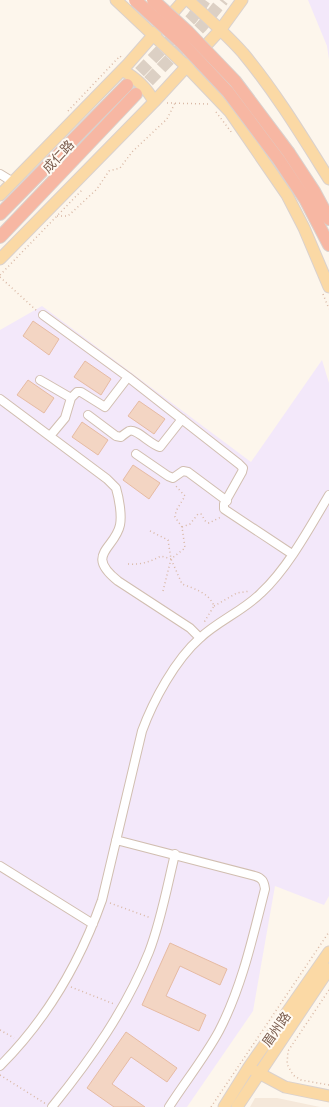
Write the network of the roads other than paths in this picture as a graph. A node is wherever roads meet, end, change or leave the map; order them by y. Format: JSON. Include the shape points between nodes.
{"nodes":[{"id":1,"x":116,"y":0,"type":"edge"},
{"id":2,"x":134,"y":0,"type":"edge"},
{"id":3,"x":153,"y":0,"type":"edge"},
{"id":4,"x":184,"y":0,"type":"edge"},
{"id":5,"x":188,"y":0,"type":"edge"},
{"id":6,"x":242,"y":0,"type":"edge"},
{"id":7,"x":221,"y":29,"type":"junction"},
{"id":8,"x":155,"y":35,"type":"junction"},
{"id":9,"x":186,"y":66,"type":"junction"},
{"id":10,"x":122,"y":70,"type":"junction"},
{"id":11,"x":127,"y":85,"type":"tunnel mouth"},
{"id":12,"x":136,"y":94,"type":"tunnel mouth"},
{"id":13,"x":154,"y":102,"type":"junction"},
{"id":14,"x":284,"y":156,"type":"junction"},
{"id":15,"x":0,"y":174,"type":"edge"},
{"id":16,"x":329,"y":179,"type":"edge"},
{"id":17,"x":13,"y":182,"type":"junction"},
{"id":18,"x":0,"y":195,"type":"edge"},
{"id":19,"x":0,"y":214,"type":"edge"},
{"id":20,"x":329,"y":219,"type":"edge"},
{"id":21,"x":0,"y":237,"type":"edge"},
{"id":22,"x":329,"y":245,"type":"edge"},
{"id":23,"x":0,"y":259,"type":"edge"},
{"id":24,"x":325,"y":287,"type":"edge"},
{"id":25,"x":43,"y":315,"type":"road end"},
{"id":26,"x":128,"y":377,"type":"junction"},
{"id":27,"x":40,"y":380,"type":"dead end"},
{"id":28,"x":71,"y":398,"type":"junction"},
{"id":29,"x":0,"y":399,"type":"edge"},
{"id":30,"x":88,"y":415,"type":"dead end"},
{"id":31,"x":182,"y":419,"type":"junction"},
{"id":32,"x":50,"y":436,"type":"junction"},
{"id":33,"x":136,"y":454,"type":"dead end"},
{"id":34,"x":329,"y":495,"type":"edge"},
{"id":35,"x":227,"y":501,"type":"junction"},
{"id":36,"x":292,"y":554,"type":"junction"},
{"id":37,"x":200,"y":638,"type":"junction"},
{"id":38,"x":116,"y":840,"type":"junction"},
{"id":39,"x":175,"y":854,"type":"junction"},
{"id":40,"x":1,"y":870,"type":"edge"},
{"id":41,"x":94,"y":924,"type":"junction"},
{"id":42,"x":329,"y":952,"type":"edge"},
{"id":43,"x":329,"y":969,"type":"edge"},
{"id":44,"x":0,"y":1066,"type":"edge"},
{"id":45,"x":249,"y":1067,"type":"junction"},
{"id":46,"x":260,"y":1074,"type":"junction"},
{"id":47,"x":329,"y":1096,"type":"edge"},
{"id":48,"x":52,"y":1107,"type":"edge"},
{"id":49,"x":169,"y":1107,"type":"edge"},
{"id":50,"x":224,"y":1107,"type":"edge"},
{"id":51,"x":237,"y":1107,"type":"edge"}],
"edges":[{"from":1,"to":8,"type":"main road"},
{"from":2,"to":14,"type":"highway","bridge":true,"via":[[181,42]]},
{"from":3,"to":14,"type":"highway","bridge":true,"via":[[235,81]]},
{"from":4,"to":8,"type":"main road"},
{"from":5,"to":7,"type":"main road"},
{"from":6,"to":7,"type":"main road"},
{"from":7,"to":9,"type":"main road"},
{"from":7,"to":16,"type":"main road","via":[[243,53],[291,117]]},
{"from":8,"to":9,"type":"main road"},
{"from":8,"to":10,"type":"main road"},
{"from":9,"to":13,"type":"main road"},
{"from":9,"to":24,"type":"main road","via":[[230,112],[283,189],[304,228]]},
{"from":10,"to":13,"type":"main road","via":[[150,93]]},
{"from":10,"to":17,"type":"main road"},
{"from":11,"to":19,"type":"highway","name":"成仁路"},
{"from":12,"to":21,"type":"highway","name":"成仁路"},
{"from":13,"to":23,"type":"main road"},
{"from":14,"to":20,"type":"highway","via":[[314,191]]},
{"from":14,"to":22,"type":"highway"},
{"from":15,"to":17,"type":"street"},
{"from":17,"to":18,"type":"main road"},
{"from":25,"to":26,"type":"street"},
{"from":26,"to":28,"type":"street","via":[[105,407],[81,392],[77,392]]},
{"from":26,"to":31,"type":"street"},
{"from":27,"to":28,"type":"street"},
{"from":28,"to":32,"type":"street","via":[[65,418]]},
{"from":29,"to":32,"type":"street"},
{"from":30,"to":31,"type":"street","via":[[116,436],[121,437],[135,431],[160,447]]},
{"from":31,"to":35,"type":"street","via":[[243,468]]},
{"from":32,"to":37,"type":"street","via":[[116,488],[120,526],[105,549],[103,557],[104,566],[109,573],[190,628]]},
{"from":33,"to":35,"type":"street","via":[[173,478],[183,471],[188,472]]},
{"from":34,"to":36,"type":"street"},
{"from":35,"to":36,"type":"street","via":[[224,509],[227,512]]},
{"from":36,"to":37,"type":"street","via":[[274,580],[260,594]]},
{"from":37,"to":38,"type":"street","via":[[177,667],[150,711],[142,731]]},
{"from":38,"to":39,"type":"street"},
{"from":38,"to":41,"type":"street"},
{"from":39,"to":48,"type":"street","via":[[150,951],[122,1007],[96,1050]]},
{"from":39,"to":49,"type":"street","via":[[260,878],[265,889],[229,1009],[218,1031]]},
{"from":40,"to":41,"type":"street"},
{"from":41,"to":44,"type":"street","via":[[64,985],[22,1044]]},
{"from":42,"to":45,"type":"main road","name":"眉州路"},
{"from":43,"to":46,"type":"main road"},
{"from":45,"to":46,"type":"main road"},
{"from":45,"to":50,"type":"main road","name":"眉州路"},
{"from":46,"to":47,"type":"main road","via":[[284,1087]]},
{"from":46,"to":51,"type":"main road"}]}
